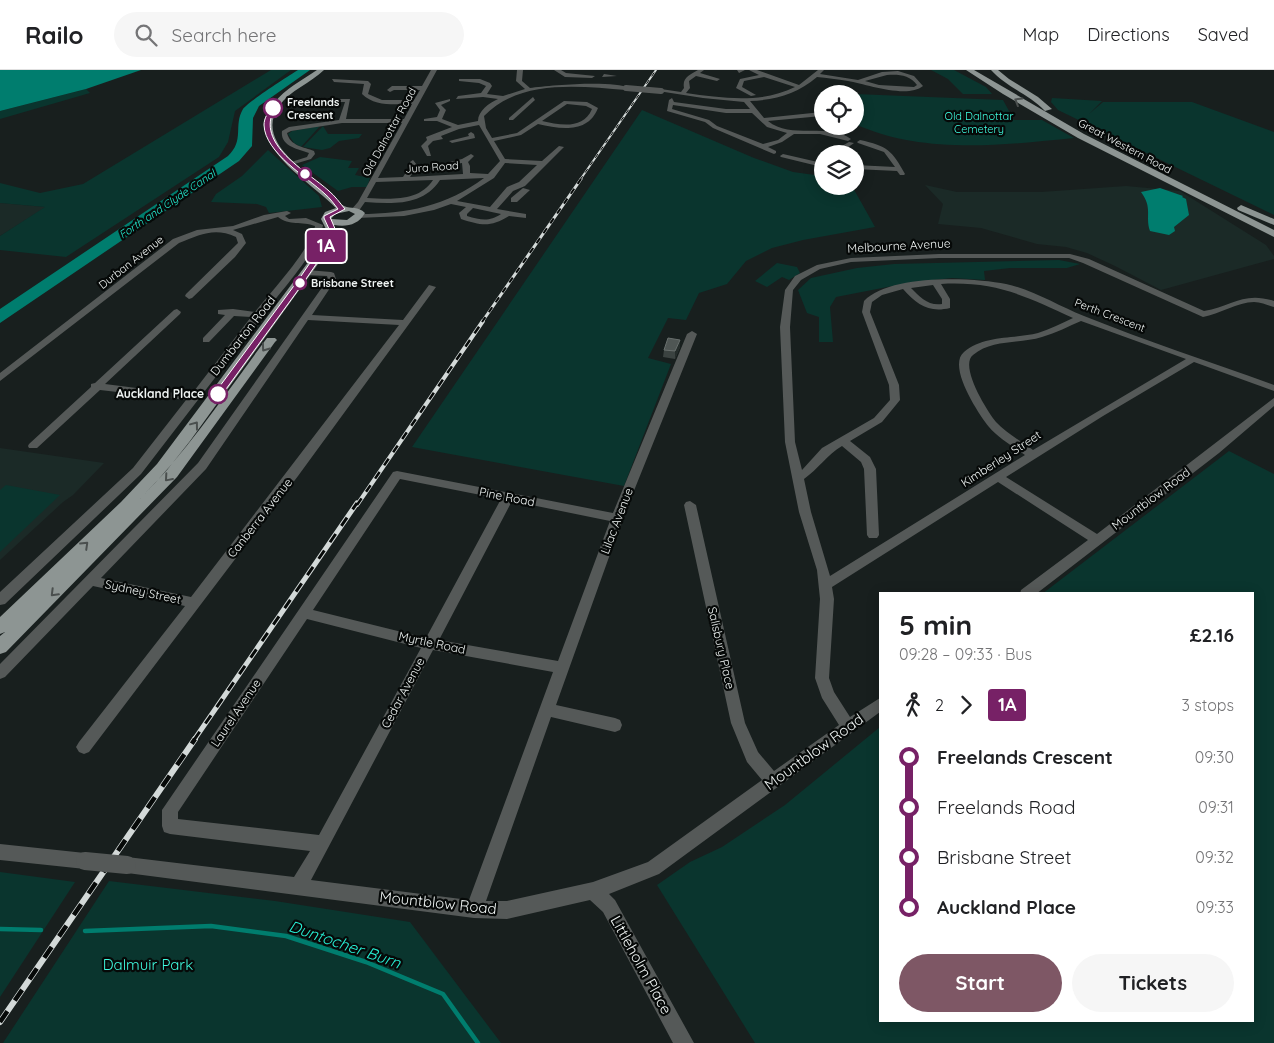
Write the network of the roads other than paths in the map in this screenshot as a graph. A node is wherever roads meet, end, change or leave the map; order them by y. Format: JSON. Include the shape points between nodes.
{"nodes":[{"id":1,"x":321,"y":70,"type":"edge"},
{"id":2,"x":434,"y":70,"type":"edge"},
{"id":3,"x":520,"y":70,"type":"edge"},
{"id":4,"x":557,"y":70,"type":"edge"},
{"id":5,"x":598,"y":70,"type":"edge"},
{"id":6,"x":752,"y":70,"type":"edge"},
{"id":7,"x":961,"y":70,"type":"edge"},
{"id":8,"x":969,"y":70,"type":"edge"},
{"id":9,"x":982,"y":70,"type":"edge"},
{"id":10,"x":994,"y":70,"type":"edge"},
{"id":11,"x":699,"y":72,"type":"edge"},
{"id":12,"x":818,"y":72,"type":"edge"},
{"id":13,"x":615,"y":75,"type":"edge"},
{"id":14,"x":765,"y":75,"type":"junction"},
{"id":15,"x":592,"y":76,"type":"junction"},
{"id":16,"x":604,"y":76,"type":"dead end"},
{"id":17,"x":845,"y":78,"type":"junction"},
{"id":18,"x":717,"y":79,"type":"dead end"},
{"id":19,"x":334,"y":80,"type":"dead end"},
{"id":20,"x":458,"y":80,"type":"dead end"},
{"id":21,"x":860,"y":82,"type":"junction"},
{"id":22,"x":839,"y":84,"type":"dead end"},
{"id":23,"x":586,"y":85,"type":"junction"},
{"id":24,"x":801,"y":87,"type":"junction"},
{"id":25,"x":424,"y":88,"type":"junction"},
{"id":26,"x":1000,"y":89,"type":"junction"},
{"id":27,"x":390,"y":90,"type":"dead end"},
{"id":28,"x":530,"y":90,"type":"junction"},
{"id":29,"x":683,"y":93,"type":"junction"},
{"id":30,"x":745,"y":93,"type":"junction"},
{"id":31,"x":483,"y":95,"type":"junction"},
{"id":32,"x":738,"y":96,"type":"dead end"},
{"id":33,"x":753,"y":96,"type":"dead end"},
{"id":34,"x":789,"y":97,"type":"junction"},
{"id":35,"x":797,"y":97,"type":"dead end"},
{"id":36,"x":504,"y":98,"type":"junction"},
{"id":37,"x":319,"y":100,"type":"dead end"},
{"id":38,"x":746,"y":100,"type":"junction"},
{"id":39,"x":416,"y":102,"type":"junction"},
{"id":40,"x":531,"y":104,"type":"dead end"},
{"id":41,"x":812,"y":105,"type":"dead end"},
{"id":42,"x":1048,"y":109,"type":"junction"},
{"id":43,"x":752,"y":111,"type":"junction"},
{"id":44,"x":510,"y":116,"type":"dead end"},
{"id":45,"x":439,"y":119,"type":"junction"},
{"id":46,"x":426,"y":120,"type":"dead end"},
{"id":47,"x":760,"y":120,"type":"junction"},
{"id":48,"x":342,"y":121,"type":"junction"},
{"id":49,"x":406,"y":121,"type":"junction"},
{"id":50,"x":536,"y":122,"type":"junction"},
{"id":51,"x":480,"y":124,"type":"junction"},
{"id":52,"x":458,"y":127,"type":"junction"},
{"id":53,"x":791,"y":133,"type":"junction"},
{"id":54,"x":471,"y":134,"type":"dead end"},
{"id":55,"x":439,"y":137,"type":"junction"},
{"id":56,"x":491,"y":140,"type":"junction"},
{"id":57,"x":849,"y":141,"type":"junction"},
{"id":58,"x":845,"y":145,"type":"edge"},
{"id":59,"x":761,"y":147,"type":"junction"},
{"id":60,"x":546,"y":151,"type":"dead end"},
{"id":61,"x":774,"y":152,"type":"dead end"},
{"id":62,"x":428,"y":155,"type":"dead end"},
{"id":63,"x":471,"y":156,"type":"dead end"},
{"id":64,"x":783,"y":156,"type":"dead end"},
{"id":65,"x":814,"y":157,"type":"edge"},
{"id":66,"x":464,"y":161,"type":"junction"},
{"id":67,"x":502,"y":161,"type":"junction"},
{"id":68,"x":805,"y":162,"type":"junction"},
{"id":69,"x":291,"y":163,"type":"junction"},
{"id":70,"x":544,"y":163,"type":"junction"},
{"id":71,"x":446,"y":164,"type":"dead end"},
{"id":72,"x":814,"y":164,"type":"edge"},
{"id":73,"x":430,"y":168,"type":"dead end"},
{"id":74,"x":864,"y":168,"type":"edge"},
{"id":75,"x":466,"y":175,"type":"junction"},
{"id":76,"x":492,"y":177,"type":"junction"},
{"id":77,"x":438,"y":178,"type":"junction"},
{"id":78,"x":373,"y":180,"type":"junction"},
{"id":79,"x":404,"y":180,"type":"junction"},
{"id":80,"x":507,"y":193,"type":"junction"},
{"id":81,"x":520,"y":195,"type":"dead end"},
{"id":82,"x":452,"y":202,"type":"junction"},
{"id":83,"x":1228,"y":203,"type":"junction"},
{"id":84,"x":472,"y":206,"type":"junction"},
{"id":85,"x":342,"y":209,"type":"junction"},
{"id":86,"x":493,"y":209,"type":"junction"},
{"id":87,"x":358,"y":210,"type":"junction"},
{"id":88,"x":508,"y":213,"type":"junction"},
{"id":89,"x":279,"y":214,"type":"junction"},
{"id":90,"x":523,"y":216,"type":"dead end"},
{"id":91,"x":327,"y":219,"type":"junction"},
{"id":92,"x":1274,"y":222,"type":"edge"},
{"id":93,"x":243,"y":226,"type":"junction"},
{"id":94,"x":1274,"y":226,"type":"edge"},
{"id":95,"x":226,"y":230,"type":"junction"},
{"id":96,"x":1274,"y":234,"type":"edge"},
{"id":97,"x":239,"y":236,"type":"junction"},
{"id":98,"x":313,"y":273,"type":"junction"},
{"id":99,"x":934,"y":282,"type":"junction"},
{"id":100,"x":904,"y":286,"type":"junction"},
{"id":101,"x":432,"y":287,"type":"dead end"},
{"id":102,"x":189,"y":296,"type":"dead end"},
{"id":103,"x":1274,"y":304,"type":"edge"},
{"id":104,"x":177,"y":312,"type":"dead end"},
{"id":105,"x":220,"y":312,"type":"dead end"},
{"id":106,"x":233,"y":312,"type":"junction"},
{"id":107,"x":260,"y":315,"type":"junction"},
{"id":108,"x":306,"y":317,"type":"junction"},
{"id":109,"x":1081,"y":318,"type":"junction"},
{"id":110,"x":406,"y":322,"type":"junction"},
{"id":111,"x":692,"y":334,"type":"dead end"},
{"id":112,"x":206,"y":340,"type":"dead end"},
{"id":113,"x":1193,"y":359,"type":"junction"},
{"id":114,"x":0,"y":378,"type":"edge"},
{"id":115,"x":95,"y":386,"type":"junction"},
{"id":116,"x":1274,"y":388,"type":"edge"},
{"id":117,"x":194,"y":398,"type":"junction"},
{"id":118,"x":1274,"y":401,"type":"edge"},
{"id":119,"x":843,"y":441,"type":"junction"},
{"id":120,"x":33,"y":446,"type":"dead end"},
{"id":121,"x":1032,"y":455,"type":"junction"},
{"id":122,"x":182,"y":461,"type":"junction"},
{"id":123,"x":203,"y":464,"type":"junction"},
{"id":124,"x":398,"y":475,"type":"joint"},
{"id":125,"x":998,"y":477,"type":"junction"},
{"id":126,"x":798,"y":478,"type":"junction"},
{"id":127,"x":508,"y":497,"type":"junction"},
{"id":128,"x":690,"y":505,"type":"dead end"},
{"id":129,"x":617,"y":518,"type":"junction"},
{"id":130,"x":873,"y":535,"type":"dead end"},
{"id":131,"x":1097,"y":540,"type":"junction"},
{"id":132,"x":91,"y":581,"type":"junction"},
{"id":133,"x":825,"y":585,"type":"junction"},
{"id":134,"x":1029,"y":592,"type":"edge"},
{"id":135,"x":0,"y":600,"type":"edge"},
{"id":136,"x":195,"y":603,"type":"junction"},
{"id":137,"x":304,"y":613,"type":"junction"},
{"id":138,"x":0,"y":627,"type":"edge"},
{"id":139,"x":429,"y":644,"type":"junction"},
{"id":140,"x":0,"y":647,"type":"edge"},
{"id":141,"x":562,"y":668,"type":"junction"},
{"id":142,"x":0,"y":673,"type":"edge"},
{"id":143,"x":879,"y":705,"type":"edge"},
{"id":144,"x":547,"y":710,"type":"junction"},
{"id":145,"x":615,"y":725,"type":"dead end"},
{"id":146,"x":849,"y":728,"type":"junction"},
{"id":147,"x":84,"y":747,"type":"dead end"},
{"id":148,"x":774,"y":782,"type":"junction"},
{"id":149,"x":323,"y":844,"type":"junction"},
{"id":150,"x":0,"y":852,"type":"edge"},
{"id":151,"x":297,"y":888,"type":"junction"},
{"id":152,"x":593,"y":891,"type":"junction"},
{"id":153,"x":474,"y":909,"type":"junction"},
{"id":154,"x":684,"y":1043,"type":"edge"}],
"edges":[{"from":1,"to":69,"type":"main road","via":[[280,100],[268,116],[269,136]]},
{"from":2,"to":25,"type":"street","name":"Old Dalnottar Road"},
{"from":3,"to":28,"type":"street","via":[[519,81]]},
{"from":4,"to":15,"type":"street","via":[[565,75]]},
{"from":5,"to":15,"type":"street"},
{"from":6,"to":14,"type":"street"},
{"from":7,"to":26,"type":"main road"},
{"from":8,"to":26,"type":"main road","name":"Great Western Road"},
{"from":9,"to":42,"type":"main road","name":"Great Western Road"},
{"from":10,"to":42,"type":"main road"},
{"from":11,"to":18,"type":"street"},
{"from":11,"to":29,"type":"street","via":[[687,78],[687,88]]},
{"from":12,"to":17,"type":"street"},
{"from":12,"to":24,"type":"street"},
{"from":13,"to":16,"type":"street"},
{"from":14,"to":24,"type":"street"},
{"from":14,"to":30,"type":"street","via":[[742,80],[739,88]]},
{"from":15,"to":23,"type":"street"},
{"from":17,"to":21,"type":"street"},
{"from":17,"to":22,"type":"street"},
{"from":19,"to":39,"type":"street","via":[[366,82],[365,94],[383,102]]},
{"from":20,"to":31,"type":"street","via":[[484,82],[488,86]]},
{"from":21,"to":21,"type":"street","via":[[879,87],[914,89],[920,86],[916,78],[896,70],[883,71]]},
{"from":23,"to":28,"type":"street"},
{"from":23,"to":29,"type":"street","bridge":true},
{"from":24,"to":34,"type":"street"},
{"from":25,"to":27,"type":"street"},
{"from":25,"to":39,"type":"street","name":"Old Dalnottar Road"},
{"from":96,"to":26,"type":"main road","name":"Great Western Road","one_way":true,"via":[[1092,142]]},
{"from":28,"to":36,"type":"street"},
{"from":29,"to":38,"type":"street"},
{"from":30,"to":32,"type":"street"},
{"from":30,"to":33,"type":"street"},
{"from":31,"to":36,"type":"street"},
{"from":31,"to":45,"type":"street","via":[[439,102],[437,106],[443,110]]},
{"from":34,"to":35,"type":"street"},
{"from":34,"to":38,"type":"street"},
{"from":36,"to":51,"type":"street","via":[[484,111]]},
{"from":37,"to":48,"type":"street","via":[[348,100]]},
{"from":38,"to":43,"type":"street"},
{"from":39,"to":49,"type":"street","name":"Old Dalnottar Road"},
{"from":40,"to":44,"type":"street"},
{"from":41,"to":47,"type":"street","via":[[822,114]]},
{"from":42,"to":83,"type":"main road","name":"Great Western Road"},
{"from":43,"to":47,"type":"street"},
{"from":43,"to":59,"type":"street","via":[[726,111],[672,102],[669,108],[707,121]]},
{"from":45,"to":46,"type":"street"},
{"from":45,"to":52,"type":"street"},
{"from":47,"to":53,"type":"street"},
{"from":48,"to":49,"type":"street"},
{"from":48,"to":69,"type":"street","via":[[284,132],[289,143],[312,152],[309,158]]},
{"from":49,"to":78,"type":"street","name":"Old Dalnottar Road"},
{"from":50,"to":50,"type":"street","via":[[544,112],[566,102],[595,108],[590,118],[572,127],[557,128]]},
{"from":50,"to":56,"type":"street","via":[[519,134]]},
{"from":51,"to":52,"type":"street"},
{"from":51,"to":56,"type":"street"},
{"from":52,"to":55,"type":"street"},
{"from":53,"to":57,"type":"street","via":[[825,133]]},
{"from":53,"to":59,"type":"street","via":[[780,141]]},
{"from":54,"to":55,"type":"street","via":[[473,137],[454,143]]},
{"from":55,"to":62,"type":"street","via":[[424,146]]},
{"from":56,"to":67,"type":"street"},
{"from":57,"to":58,"type":"street"},
{"from":57,"to":74,"type":"street","via":[[857,138],[860,142],[886,150],[901,172]]},
{"from":59,"to":61,"type":"street"},
{"from":60,"to":70,"type":"street","via":[[559,150]]},
{"from":63,"to":66,"type":"street"},
{"from":64,"to":68,"type":"street"},
{"from":65,"to":68,"type":"street"},
{"from":66,"to":71,"type":"street"},
{"from":66,"to":75,"type":"street"},
{"from":67,"to":70,"type":"street"},
{"from":67,"to":76,"type":"street"},
{"from":68,"to":72,"type":"street"},
{"from":69,"to":85,"type":"main road"},
{"from":70,"to":80,"type":"street"},
{"from":73,"to":79,"type":"street","via":[[413,164]]},
{"from":75,"to":76,"type":"street","name":"Jura Road"},
{"from":75,"to":77,"type":"street","name":"Jura Road"},
{"from":76,"to":82,"type":"street"},
{"from":77,"to":79,"type":"street","name":"Jura Road"},
{"from":77,"to":87,"type":"street","via":[[430,189],[418,196]]},
{"from":78,"to":79,"type":"street","name":"Jura Road"},
{"from":78,"to":87,"type":"street","name":"Old Dalnottar Road"},
{"from":80,"to":81,"type":"street"},
{"from":80,"to":86,"type":"street"},
{"from":82,"to":84,"type":"street"},
{"from":82,"to":87,"type":"street","via":[[420,212]]},
{"from":83,"to":92,"type":"main road"},
{"from":83,"to":94,"type":"main road","name":"Great Western Road"},
{"from":84,"to":86,"type":"street"},
{"from":84,"to":88,"type":"street","via":[[463,213],[464,217],[478,222],[494,222]]},
{"from":85,"to":87,"type":"main road"},
{"from":85,"to":91,"type":"main road","via":[[330,213]]},
{"from":86,"to":88,"type":"street"},
{"from":87,"to":91,"type":"main road","via":[[339,224]]},
{"from":87,"to":98,"type":"main road","name":"Dumbarton Road"},
{"from":88,"to":90,"type":"street"},
{"from":89,"to":91,"type":"street","name":"Durban Avenue","via":[[298,213]]},
{"from":89,"to":93,"type":"street","name":"Durban Avenue"},
{"from":89,"to":107,"type":"street","name":"Dumbarton Road","via":[[287,221],[313,222],[319,228],[305,254]]},
{"from":91,"to":98,"type":"main road","name":"Dumbarton Road","via":[[333,233]]},
{"from":93,"to":95,"type":"street","name":"Durban Avenue"},
{"from":93,"to":97,"type":"street"},
{"from":95,"to":97,"type":"street"},
{"from":95,"to":114,"type":"street","name":"Durban Avenue","via":[[200,232],[176,242]]},
{"from":97,"to":102,"type":"street","via":[[242,243]]},
{"from":98,"to":108,"type":"street","via":[[331,275],[332,279]]},
{"from":98,"to":122,"type":"main road","name":"Dumbarton Road","one_way":true},
{"from":138,"to":98,"type":"main road","name":"Dumbarton Road","one_way":true,"via":[[162,467]]},
{"from":99,"to":100,"type":"street","name":"Perth Crescent"},
{"from":99,"to":100,"type":"street","via":[[946,299],[946,306],[925,306]]},
{"from":99,"to":109,"type":"street","name":"Perth Crescent","via":[[971,281],[1007,287]]},
{"from":100,"to":119,"type":"street","name":"Perth Crescent","via":[[879,293],[865,307],[894,384],[895,400],[878,420]]},
{"from":101,"to":110,"type":"street","name":"Canberra Avenue"},
{"from":103,"to":126,"type":"street","name":"Melbourne Avenue","via":[[1250,298],[1203,314],[1070,256],[878,258],[817,267],[798,278],[789,290],[785,327],[790,442]]},
{"from":104,"to":115,"type":"street"},
{"from":105,"to":106,"type":"street"},
{"from":106,"to":107,"type":"street"},
{"from":106,"to":112,"type":"street"},
{"from":107,"to":117,"type":"street","name":"Dumbarton Road"},
{"from":108,"to":110,"type":"street"},
{"from":108,"to":123,"type":"street"},
{"from":109,"to":113,"type":"street","name":"Perth Crescent"},
{"from":109,"to":121,"type":"street","via":[[1040,336],[979,347],[967,354],[963,362],[965,376],[975,397],[993,425]]},
{"from":110,"to":136,"type":"street","name":"Canberra Avenue"},
{"from":111,"to":129,"type":"street","name":"Lilac Avenue"},
{"from":113,"to":116,"type":"street","name":"Perth Crescent"},
{"from":113,"to":121,"type":"street","name":"Kimberley Street"},
{"from":115,"to":117,"type":"street"},
{"from":115,"to":120,"type":"street"},
{"from":117,"to":135,"type":"street","name":"Dumbarton Road","via":[[136,470]]},
{"from":118,"to":131,"type":"street","name":"Mountblow Road"},
{"from":119,"to":126,"type":"street","name":"Perth Crescent","via":[[826,451]]},
{"from":119,"to":130,"type":"street","via":[[866,460],[870,469]]},
{"from":121,"to":125,"type":"street","name":"Kimberley Street"},
{"from":122,"to":123,"type":"street"},
{"from":122,"to":140,"type":"main road","name":"Dumbarton Road","one_way":true,"via":[[130,518]]},
{"from":123,"to":132,"type":"street"},
{"from":124,"to":127,"type":"street","name":"Pine Road"},
{"from":124,"to":137,"type":"street","name":"Laurel Avenue"},
{"from":125,"to":131,"type":"street"},
{"from":125,"to":133,"type":"street","name":"Kimberley Street"},
{"from":126,"to":133,"type":"street","name":"Melbourne Avenue"},
{"from":127,"to":129,"type":"street","name":"Pine Road"},
{"from":127,"to":139,"type":"street","name":"Cedar Avenue"},
{"from":128,"to":148,"type":"street","name":"Salisbury Place","via":[[738,723],[752,757]]},
{"from":129,"to":141,"type":"street","name":"Lilac Avenue"},
{"from":131,"to":134,"type":"street","name":"Mountblow Road"},
{"from":132,"to":136,"type":"street","name":"Sydney Street"},
{"from":132,"to":142,"type":"street"},
{"from":133,"to":146,"type":"street","name":"Melbourne Avenue","via":[[822,678],[827,694]]},
{"from":136,"to":147,"type":"street","name":"Canberra Avenue"},
{"from":137,"to":139,"type":"street","name":"Myrtle Road"},
{"from":137,"to":149,"type":"street","name":"Laurel Avenue","via":[[170,810],[170,826]]},
{"from":139,"to":141,"type":"street","name":"Myrtle Road"},
{"from":139,"to":149,"type":"street","name":"Cedar Avenue"},
{"from":141,"to":144,"type":"street","name":"Lilac Avenue"},
{"from":143,"to":146,"type":"street","name":"Mountblow Road"},
{"from":144,"to":145,"type":"street"},
{"from":144,"to":153,"type":"street","name":"Lilac Avenue"},
{"from":146,"to":148,"type":"street","name":"Mountblow Road"},
{"from":148,"to":152,"type":"street","name":"Mountblow Road","via":[[653,868]]},
{"from":149,"to":151,"type":"street","name":"Cedar Avenue"},
{"from":150,"to":151,"type":"street","name":"Mountblow Road","bridge":true},
{"from":151,"to":153,"type":"street","name":"Mountblow Road"},
{"from":152,"to":153,"type":"street","name":"Mountblow Road","via":[[507,910]]},
{"from":152,"to":154,"type":"street","name":"Littleholm Place","via":[[609,906]]}]}
